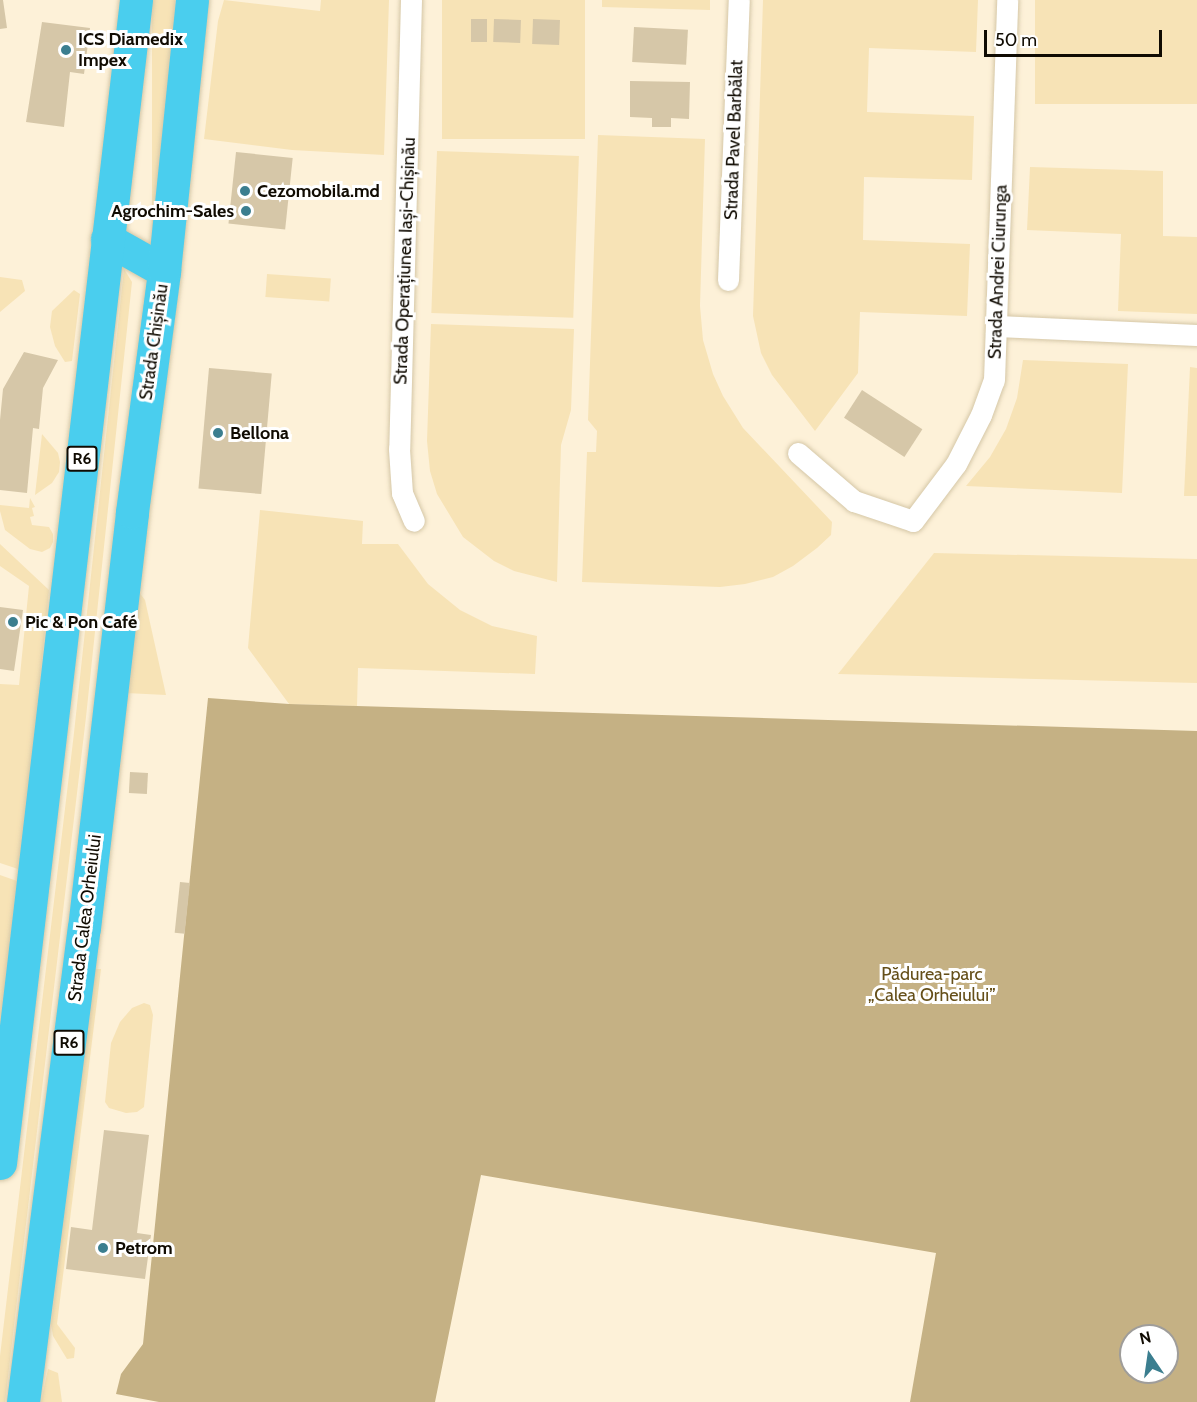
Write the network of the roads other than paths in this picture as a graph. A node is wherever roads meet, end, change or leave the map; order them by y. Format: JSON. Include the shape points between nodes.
{"nodes":[{"id":1,"x":136,"y":0,"type":"edge"},
{"id":2,"x":192,"y":0,"type":"edge"},
{"id":3,"x":411,"y":0,"type":"edge"},
{"id":4,"x":739,"y":0,"type":"edge"},
{"id":5,"x":1007,"y":0,"type":"edge"},
{"id":6,"x":107,"y":239,"type":"junction"},
{"id":7,"x":164,"y":271,"type":"junction"},
{"id":8,"x":728,"y":280,"type":"dead end"},
{"id":9,"x":997,"y":326,"type":"junction"},
{"id":10,"x":1197,"y":335,"type":"edge"},
{"id":11,"x":798,"y":453,"type":"dead end"},
{"id":12,"x":414,"y":521,"type":"dead end"},
{"id":13,"x":112,"y":684,"type":"joint"},
{"id":14,"x":0,"y":1162,"type":"edge"},
{"id":15,"x":23,"y":1402,"type":"edge"}],
"edges":[{"from":1,"to":6,"type":"highway","number":"R6"},
{"from":2,"to":7,"type":"highway","name":"Strada Chișinău","number":"R6"},
{"from":3,"to":12,"type":"street","name":"Strada Operațiunea Iași-Chișinău","via":[[399,449],[402,493]]},
{"from":4,"to":8,"type":"street","name":"Strada Pavel Barbălat"},
{"from":5,"to":9,"type":"street","name":"Strada Andrei Ciurunga"},
{"from":6,"to":7,"type":"highway"},
{"from":6,"to":14,"type":"highway","number":"R6"},
{"from":7,"to":13,"type":"highway","name":"Strada Chișinău","number":"R6"},
{"from":9,"to":10,"type":"street"},
{"from":9,"to":11,"type":"street","name":"Strada Andrei Ciurunga","via":[[994,380],[981,415],[956,464],[914,521],[854,501]]},
{"from":13,"to":15,"type":"highway","name":"Strada Calea Orheiului","number":"R6"}]}
